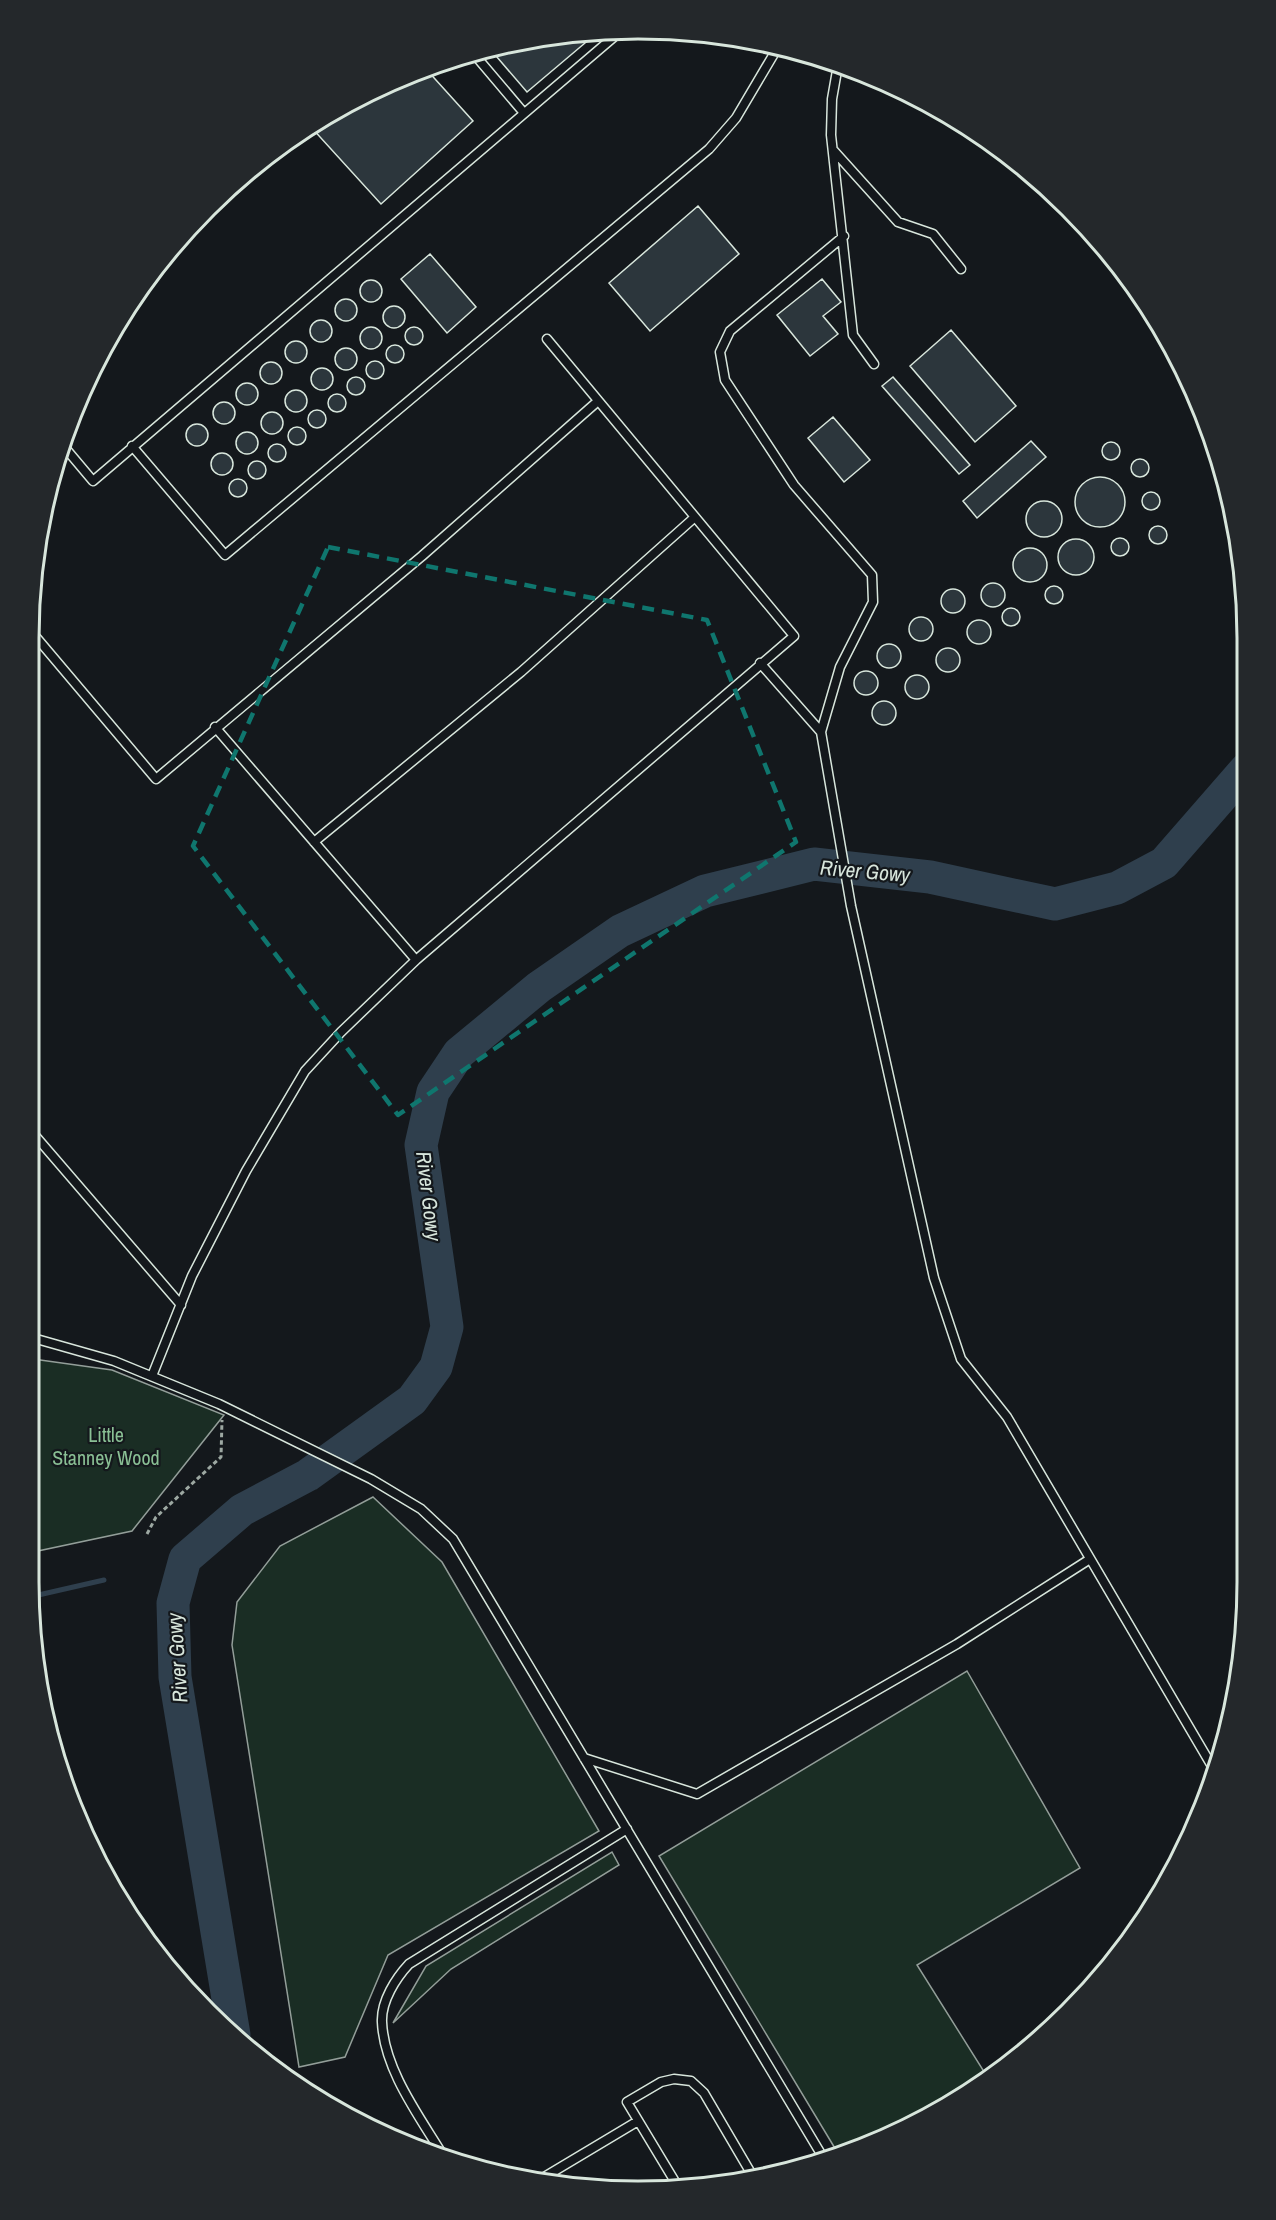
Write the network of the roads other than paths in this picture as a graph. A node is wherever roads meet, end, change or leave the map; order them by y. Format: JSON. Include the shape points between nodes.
{"nodes":[{"id":1,"x":611,"y":40,"type":"edge"},
{"id":2,"x":773,"y":55,"type":"edge"},
{"id":3,"x":479,"y":60,"type":"edge"},
{"id":4,"x":837,"y":73,"type":"edge"},
{"id":5,"x":524,"y":113,"type":"junction"},
{"id":6,"x":833,"y":150,"type":"junction"},
{"id":7,"x":844,"y":237,"type":"junction"},
{"id":8,"x":961,"y":269,"type":"dead end"},
{"id":9,"x":547,"y":339,"type":"dead end"},
{"id":10,"x":874,"y":364,"type":"dead end"},
{"id":11,"x":598,"y":401,"type":"junction"},
{"id":12,"x":132,"y":446,"type":"junction"},
{"id":13,"x":69,"y":452,"type":"edge"},
{"id":14,"x":695,"y":517,"type":"junction"},
{"id":15,"x":39,"y":640,"type":"edge"},
{"id":16,"x":760,"y":663,"type":"junction"},
{"id":17,"x":215,"y":727,"type":"junction"},
{"id":18,"x":821,"y":732,"type":"junction"},
{"id":19,"x":314,"y":842,"type":"junction"},
{"id":20,"x":416,"y":960,"type":"junction"},
{"id":21,"x":39,"y":1140,"type":"edge"},
{"id":22,"x":181,"y":1305,"type":"junction"},
{"id":23,"x":39,"y":1340,"type":"edge"},
{"id":24,"x":152,"y":1376,"type":"junction"},
{"id":25,"x":1090,"y":1559,"type":"junction"},
{"id":26,"x":584,"y":1758,"type":"junction"},
{"id":27,"x":1209,"y":1762,"type":"edge"},
{"id":28,"x":627,"y":1829,"type":"junction"},
{"id":29,"x":638,"y":2121,"type":"junction"},
{"id":30,"x":438,"y":2146,"type":"edge"},
{"id":31,"x":820,"y":2152,"type":"edge"},
{"id":32,"x":749,"y":2170,"type":"edge"},
{"id":33,"x":549,"y":2174,"type":"edge"},
{"id":34,"x":674,"y":2180,"type":"edge"}],
"edges":[{"from":1,"to":5,"type":"lane"},
{"from":2,"to":12,"type":"lane","via":[[736,118],[709,149],[225,555]]},
{"from":3,"to":5,"type":"lane"},
{"from":4,"to":6,"type":"lane","via":[[832,99]]},
{"from":5,"to":12,"type":"lane"},
{"from":6,"to":7,"type":"lane"},
{"from":6,"to":8,"type":"lane","via":[[898,222],[933,234]]},
{"from":7,"to":10,"type":"lane","via":[[853,335]]},
{"from":7,"to":18,"type":"lane","via":[[730,332],[720,352],[725,380],[794,485],[872,575],[873,602],[840,667]]},
{"from":9,"to":11,"type":"lane"},
{"from":11,"to":14,"type":"lane"},
{"from":11,"to":17,"type":"lane","via":[[422,556]]},
{"from":12,"to":13,"type":"lane","via":[[93,481]]},
{"from":14,"to":16,"type":"lane","via":[[794,636]]},
{"from":14,"to":19,"type":"lane","via":[[520,672]]},
{"from":15,"to":17,"type":"lane","via":[[156,779]]},
{"from":16,"to":18,"type":"lane"},
{"from":16,"to":20,"type":"lane"},
{"from":17,"to":19,"type":"lane"},
{"from":18,"to":25,"type":"lane","via":[[851,906],[934,1278],[961,1359],[1007,1417]]},
{"from":19,"to":20,"type":"lane"},
{"from":20,"to":22,"type":"lane","via":[[305,1071],[246,1171]]},
{"from":21,"to":22,"type":"lane"},
{"from":22,"to":24,"type":"lane"},
{"from":23,"to":24,"type":"lane"},
{"from":24,"to":26,"type":"lane","via":[[278,1433],[422,1509],[453,1539]]},
{"from":25,"to":26,"type":"lane","via":[[957,1644],[697,1794]]},
{"from":25,"to":27,"type":"lane"},
{"from":26,"to":28,"type":"lane"},
{"from":28,"to":30,"type":"lane","via":[[409,1964],[395,1982],[381,2021],[390,2056],[400,2082]]},
{"from":28,"to":31,"type":"lane"},
{"from":29,"to":32,"type":"lane","via":[[627,2102],[662,2082],[691,2080],[704,2093]]},
{"from":29,"to":33,"type":"lane"},
{"from":29,"to":34,"type":"lane"}]}
